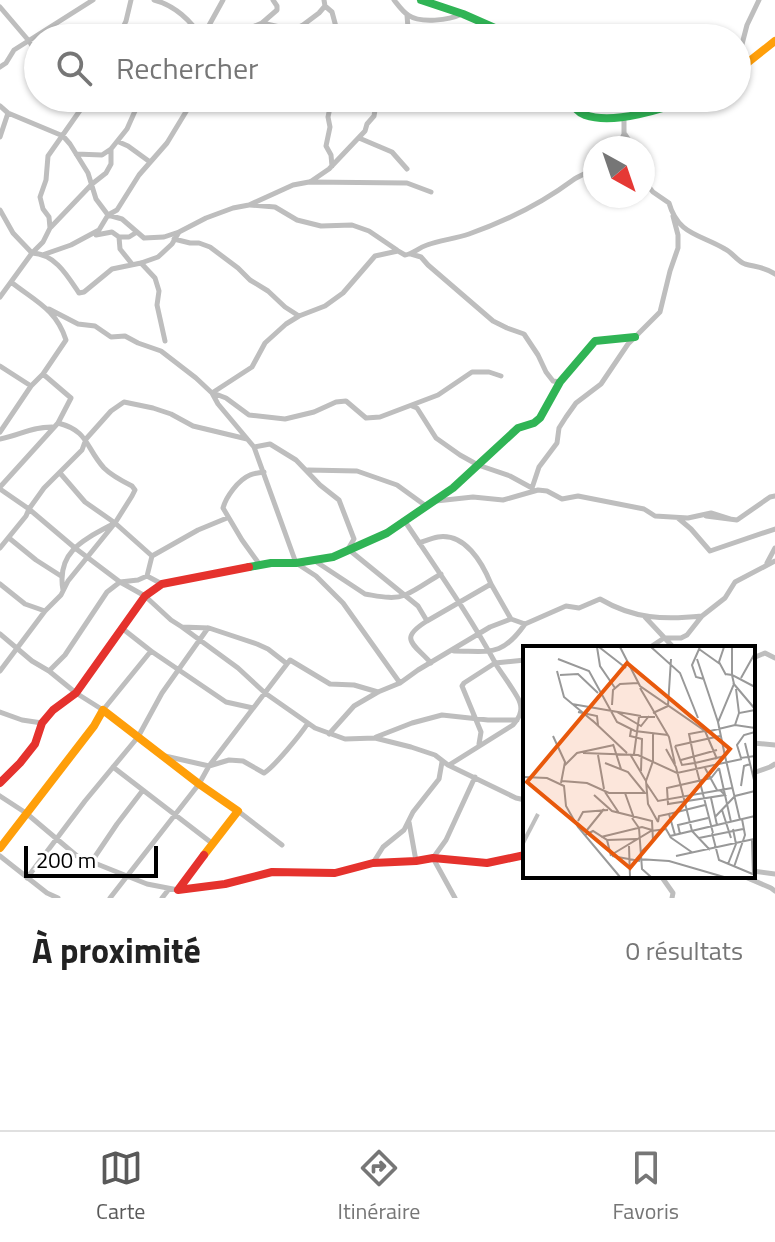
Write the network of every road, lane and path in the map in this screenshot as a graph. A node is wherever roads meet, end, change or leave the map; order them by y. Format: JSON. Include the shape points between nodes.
{"nodes":[{"id":1,"x":131,"y":0,"type":"edge"},
{"id":2,"x":154,"y":0,"type":"edge"},
{"id":3,"x":223,"y":0,"type":"edge"},
{"id":4,"x":273,"y":0,"type":"edge"},
{"id":5,"x":394,"y":0,"type":"edge"},
{"id":6,"x":421,"y":0,"type":"edge"},
{"id":7,"x":759,"y":0,"type":"edge"},
{"id":8,"x":90,"y":1,"type":"edge"},
{"id":9,"x":324,"y":3,"type":"edge"},
{"id":10,"x":0,"y":7,"type":"edge"},
{"id":11,"x":463,"y":14,"type":"junction"},
{"id":12,"x":407,"y":15,"type":"junction"},
{"id":13,"x":262,"y":23,"type":"joint"},
{"id":14,"x":55,"y":24,"type":"edge"},
{"id":15,"x":125,"y":24,"type":"edge"},
{"id":16,"x":192,"y":24,"type":"edge"},
{"id":17,"x":210,"y":24,"type":"edge"},
{"id":18,"x":266,"y":24,"type":"edge"},
{"id":19,"x":304,"y":24,"type":"edge"},
{"id":20,"x":335,"y":24,"type":"edge"},
{"id":21,"x":408,"y":24,"type":"edge"},
{"id":22,"x":486,"y":24,"type":"edge"},
{"id":23,"x":747,"y":24,"type":"edge"},
{"id":24,"x":24,"y":35,"type":"edge"},
{"id":25,"x":775,"y":41,"type":"edge"},
{"id":26,"x":24,"y":44,"type":"edge"},
{"id":27,"x":751,"y":60,"type":"edge"},
{"id":28,"x":0,"y":67,"type":"edge"},
{"id":29,"x":0,"y":106,"type":"edge"},
{"id":30,"x":79,"y":112,"type":"edge"},
{"id":31,"x":135,"y":112,"type":"edge"},
{"id":32,"x":186,"y":112,"type":"edge"},
{"id":33,"x":329,"y":112,"type":"edge"},
{"id":34,"x":375,"y":112,"type":"edge"},
{"id":35,"x":580,"y":112,"type":"edge"},
{"id":36,"x":640,"y":112,"type":"edge"},
{"id":37,"x":8,"y":113,"type":"junction"},
{"id":38,"x":624,"y":116,"type":"junction"},
{"id":39,"x":624,"y":133,"type":"junction"},
{"id":40,"x":63,"y":136,"type":"junction"},
{"id":41,"x":623,"y":136,"type":"edge"},
{"id":42,"x":626,"y":136,"type":"edge"},
{"id":43,"x":0,"y":137,"type":"edge"},
{"id":44,"x":359,"y":138,"type":"junction"},
{"id":45,"x":119,"y":142,"type":"junction"},
{"id":46,"x":111,"y":149,"type":"junction"},
{"id":47,"x":76,"y":154,"type":"junction"},
{"id":48,"x":150,"y":162,"type":"junction"},
{"id":49,"x":332,"y":166,"type":"junction"},
{"id":50,"x":407,"y":169,"type":"dead end"},
{"id":51,"x":583,"y":175,"type":"edge"},
{"id":52,"x":309,"y":182,"type":"junction"},
{"id":53,"x":92,"y":184,"type":"junction"},
{"id":54,"x":431,"y":192,"type":"dead end"},
{"id":55,"x":655,"y":193,"type":"edge"},
{"id":56,"x":249,"y":205,"type":"junction"},
{"id":57,"x":0,"y":210,"type":"edge"},
{"id":58,"x":108,"y":215,"type":"junction"},
{"id":59,"x":673,"y":216,"type":"junction"},
{"id":60,"x":50,"y":228,"type":"junction"},
{"id":61,"x":137,"y":232,"type":"junction"},
{"id":62,"x":179,"y":232,"type":"junction"},
{"id":63,"x":92,"y":236,"type":"junction"},
{"id":64,"x":119,"y":237,"type":"junction"},
{"id":65,"x":164,"y":237,"type":"junction"},
{"id":66,"x":175,"y":240,"type":"junction"},
{"id":67,"x":398,"y":251,"type":"junction"},
{"id":68,"x":32,"y":253,"type":"junction"},
{"id":69,"x":45,"y":254,"type":"junction"},
{"id":70,"x":411,"y":254,"type":"junction"},
{"id":71,"x":141,"y":263,"type":"junction"},
{"id":72,"x":132,"y":264,"type":"junction"},
{"id":73,"x":775,"y":274,"type":"edge"},
{"id":74,"x":11,"y":282,"type":"junction"},
{"id":75,"x":0,"y":297,"type":"edge"},
{"id":76,"x":49,"y":309,"type":"junction"},
{"id":77,"x":299,"y":316,"type":"junction"},
{"id":78,"x":635,"y":337,"type":"junction"},
{"id":79,"x":165,"y":341,"type":"dead end"},
{"id":80,"x":0,"y":366,"type":"edge"},
{"id":81,"x":43,"y":374,"type":"junction"},
{"id":82,"x":501,"y":376,"type":"dead end"},
{"id":83,"x":560,"y":382,"type":"junction"},
{"id":84,"x":31,"y":386,"type":"junction"},
{"id":85,"x":212,"y":393,"type":"junction"},
{"id":86,"x":411,"y":405,"type":"junction"},
{"id":87,"x":55,"y":425,"type":"junction"},
{"id":88,"x":0,"y":432,"type":"edge"},
{"id":89,"x":0,"y":439,"type":"edge"},
{"id":90,"x":86,"y":439,"type":"junction"},
{"id":91,"x":247,"y":439,"type":"junction"},
{"id":92,"x":254,"y":447,"type":"junction"},
{"id":93,"x":478,"y":465,"type":"junction"},
{"id":94,"x":307,"y":470,"type":"junction"},
{"id":95,"x":264,"y":472,"type":"junction"},
{"id":96,"x":60,"y":473,"type":"junction"},
{"id":97,"x":0,"y":488,"type":"edge"},
{"id":98,"x":535,"y":489,"type":"junction"},
{"id":99,"x":775,"y":496,"type":"edge"},
{"id":100,"x":435,"y":501,"type":"junction"},
{"id":101,"x":426,"y":506,"type":"junction"},
{"id":102,"x":29,"y":509,"type":"junction"},
{"id":103,"x":675,"y":516,"type":"junction"},
{"id":104,"x":227,"y":518,"type":"junction"},
{"id":105,"x":404,"y":520,"type":"junction"},
{"id":106,"x":115,"y":523,"type":"junction"},
{"id":107,"x":775,"y":529,"type":"edge"},
{"id":108,"x":3,"y":542,"type":"edge"},
{"id":109,"x":419,"y":543,"type":"junction"},
{"id":110,"x":75,"y":548,"type":"junction"},
{"id":111,"x":775,"y":548,"type":"edge"},
{"id":112,"x":348,"y":549,"type":"junction"},
{"id":113,"x":152,"y":556,"type":"junction"},
{"id":114,"x":88,"y":557,"type":"junction"},
{"id":115,"x":314,"y":560,"type":"junction"},
{"id":116,"x":775,"y":561,"type":"edge"},
{"id":117,"x":296,"y":563,"type":"junction"},
{"id":118,"x":767,"y":563,"type":"junction"},
{"id":119,"x":261,"y":566,"type":"junction"},
{"id":120,"x":441,"y":574,"type":"junction"},
{"id":121,"x":61,"y":576,"type":"junction"},
{"id":122,"x":147,"y":576,"type":"junction"},
{"id":123,"x":120,"y":582,"type":"junction"},
{"id":124,"x":0,"y":584,"type":"edge"},
{"id":125,"x":162,"y":584,"type":"junction"},
{"id":126,"x":491,"y":584,"type":"junction"},
{"id":127,"x":63,"y":590,"type":"junction"},
{"id":128,"x":406,"y":595,"type":"junction"},
{"id":129,"x":145,"y":596,"type":"junction"},
{"id":130,"x":459,"y":602,"type":"junction"},
{"id":131,"x":45,"y":611,"type":"junction"},
{"id":132,"x":702,"y":616,"type":"junction"},
{"id":133,"x":644,"y":617,"type":"junction"},
{"id":134,"x":511,"y":619,"type":"junction"},
{"id":135,"x":427,"y":621,"type":"junction"},
{"id":136,"x":525,"y":624,"type":"junction"},
{"id":137,"x":182,"y":627,"type":"junction"},
{"id":138,"x":209,"y":628,"type":"junction"},
{"id":139,"x":123,"y":629,"type":"junction"},
{"id":140,"x":0,"y":634,"type":"edge"},
{"id":141,"x":478,"y":635,"type":"junction"},
{"id":142,"x":664,"y":638,"type":"junction"},
{"id":143,"x":199,"y":639,"type":"junction"},
{"id":144,"x":651,"y":646,"type":"edge"},
{"id":145,"x":672,"y":646,"type":"edge"},
{"id":146,"x":19,"y":648,"type":"junction"},
{"id":147,"x":151,"y":651,"type":"junction"},
{"id":148,"x":450,"y":651,"type":"junction"},
{"id":149,"x":491,"y":653,"type":"junction"},
{"id":150,"x":755,"y":657,"type":"edge"},
{"id":151,"x":775,"y":658,"type":"edge"},
{"id":152,"x":523,"y":660,"type":"edge"},
{"id":153,"x":286,"y":663,"type":"junction"},
{"id":154,"x":431,"y":663,"type":"junction"},
{"id":155,"x":495,"y":663,"type":"junction"},
{"id":156,"x":178,"y":670,"type":"junction"},
{"id":157,"x":0,"y":671,"type":"edge"},
{"id":158,"x":49,"y":671,"type":"junction"},
{"id":159,"x":400,"y":683,"type":"junction"},
{"id":160,"x":378,"y":692,"type":"junction"},
{"id":161,"x":76,"y":693,"type":"junction"},
{"id":162,"x":265,"y":693,"type":"junction"},
{"id":163,"x":254,"y":708,"type":"junction"},
{"id":164,"x":103,"y":710,"type":"junction"},
{"id":165,"x":0,"y":712,"type":"edge"},
{"id":166,"x":473,"y":717,"type":"junction"},
{"id":167,"x":521,"y":717,"type":"edge"},
{"id":168,"x":42,"y":723,"type":"junction"},
{"id":169,"x":308,"y":723,"type":"junction"},
{"id":170,"x":329,"y":734,"type":"junction"},
{"id":171,"x":138,"y":737,"type":"junction"},
{"id":172,"x":375,"y":738,"type":"junction"},
{"id":173,"x":755,"y":743,"type":"edge"},
{"id":174,"x":479,"y":745,"type":"junction"},
{"id":175,"x":775,"y":745,"type":"edge"},
{"id":176,"x":162,"y":756,"type":"junction"},
{"id":177,"x":445,"y":764,"type":"junction"},
{"id":178,"x":775,"y":764,"type":"edge"},
{"id":179,"x":209,"y":766,"type":"junction"},
{"id":180,"x":113,"y":767,"type":"junction"},
{"id":181,"x":755,"y":772,"type":"edge"},
{"id":182,"x":475,"y":777,"type":"junction"},
{"id":183,"x":0,"y":783,"type":"edge"},
{"id":184,"x":199,"y":784,"type":"junction"},
{"id":185,"x":143,"y":790,"type":"junction"},
{"id":186,"x":0,"y":796,"type":"edge"},
{"id":187,"x":523,"y":800,"type":"edge"},
{"id":188,"x":238,"y":811,"type":"junction"},
{"id":189,"x":26,"y":813,"type":"junction"},
{"id":190,"x":174,"y":814,"type":"junction"},
{"id":191,"x":409,"y":821,"type":"junction"},
{"id":192,"x":58,"y":838,"type":"junction"},
{"id":193,"x":213,"y":844,"type":"junction"},
{"id":194,"x":282,"y":845,"type":"dead end"},
{"id":195,"x":0,"y":848,"type":"edge"},
{"id":196,"x":523,"y":855,"type":"edge"},
{"id":197,"x":0,"y":856,"type":"edge"},
{"id":198,"x":433,"y":858,"type":"junction"},
{"id":199,"x":92,"y":861,"type":"junction"},
{"id":200,"x":416,"y":861,"type":"junction"},
{"id":201,"x":373,"y":863,"type":"junction"},
{"id":202,"x":755,"y":871,"type":"edge"},
{"id":203,"x":775,"y":874,"type":"edge"},
{"id":204,"x":126,"y":876,"type":"junction"},
{"id":205,"x":27,"y":878,"type":"junction"},
{"id":206,"x":662,"y":878,"type":"edge"},
{"id":207,"x":748,"y":878,"type":"edge"},
{"id":208,"x":174,"y":889,"type":"junction"},
{"id":209,"x":775,"y":891,"type":"edge"},
{"id":210,"x":58,"y":898,"type":"edge"},
{"id":211,"x":110,"y":898,"type":"edge"},
{"id":212,"x":162,"y":898,"type":"edge"},
{"id":213,"x":455,"y":898,"type":"edge"},
{"id":214,"x":672,"y":898,"type":"edge"}],
"edges":[{"from":1,"to":15,"type":"street"},
{"from":2,"to":16,"type":"street"},
{"from":3,"to":17,"type":"street"},
{"from":4,"to":13,"type":"street","via":[[277,10]]},
{"from":5,"to":12,"type":"street"},
{"from":6,"to":11,"type":"street"},
{"from":7,"to":23,"type":"street"},
{"from":8,"to":14,"type":"street"},
{"from":9,"to":19,"type":"street"},
{"from":9,"to":20,"type":"street"},
{"from":10,"to":24,"type":"street"},
{"from":11,"to":12,"type":"street","via":[[421,20]]},
{"from":11,"to":22,"type":"street"},
{"from":12,"to":21,"type":"street"},
{"from":13,"to":18,"type":"street"},
{"from":25,"to":27,"type":"street"},
{"from":26,"to":28,"type":"street"},
{"from":29,"to":37,"type":"street"},
{"from":30,"to":40,"type":"street"},
{"from":31,"to":45,"type":"street"},
{"from":32,"to":48,"type":"street"},
{"from":33,"to":49,"type":"street","via":[[326,146]]},
{"from":34,"to":44,"type":"street"},
{"from":35,"to":38,"type":"street"},
{"from":36,"to":38,"type":"street"},
{"from":37,"to":40,"type":"street"},
{"from":37,"to":43,"type":"street"},
{"from":38,"to":39,"type":"street"},
{"from":39,"to":41,"type":"street"},
{"from":39,"to":42,"type":"street"},
{"from":40,"to":47,"type":"street"},
{"from":40,"to":60,"type":"street","via":[[48,156],[40,197]]},
{"from":44,"to":49,"type":"street"},
{"from":44,"to":50,"type":"street","via":[[392,152]]},
{"from":45,"to":46,"type":"street"},
{"from":45,"to":48,"type":"street"},
{"from":46,"to":47,"type":"street","via":[[102,155]]},
{"from":46,"to":53,"type":"street","via":[[111,164]]},
{"from":47,"to":53,"type":"street"},
{"from":48,"to":58,"type":"street"},
{"from":49,"to":52,"type":"street"},
{"from":51,"to":70,"type":"street","via":[[510,218]]},
{"from":52,"to":54,"type":"street","via":[[407,183]]},
{"from":52,"to":56,"type":"street"},
{"from":53,"to":58,"type":"street"},
{"from":53,"to":60,"type":"street"},
{"from":55,"to":59,"type":"street","via":[[669,203]]},
{"from":56,"to":62,"type":"street"},
{"from":56,"to":67,"type":"street","via":[[275,207],[321,226],[352,225]]},
{"from":57,"to":68,"type":"street"},
{"from":58,"to":61,"type":"street"},
{"from":58,"to":63,"type":"street"},
{"from":59,"to":73,"type":"street","via":[[743,263]]},
{"from":59,"to":78,"type":"street","via":[[678,248],[664,304]]},
{"from":60,"to":68,"type":"street"},
{"from":61,"to":64,"type":"street"},
{"from":61,"to":65,"type":"street","via":[[144,238]]},
{"from":62,"to":65,"type":"street"},
{"from":62,"to":66,"type":"street"},
{"from":63,"to":64,"type":"street","via":[[112,232]]},
{"from":63,"to":69,"type":"street"},
{"from":64,"to":72,"type":"street","via":[[120,249]]},
{"from":65,"to":66,"type":"street"},
{"from":66,"to":71,"type":"street","via":[[158,257]]},
{"from":66,"to":77,"type":"street","via":[[210,247]]},
{"from":67,"to":70,"type":"street"},
{"from":67,"to":77,"type":"street","via":[[375,256],[332,303]]},
{"from":68,"to":69,"type":"street"},
{"from":68,"to":74,"type":"street"},
{"from":69,"to":72,"type":"street","via":[[79,293],[112,269]]},
{"from":70,"to":83,"type":"street","via":[[421,257],[493,321],[524,334],[546,372]]},
{"from":71,"to":72,"type":"street"},
{"from":71,"to":79,"type":"street","via":[[155,278]]},
{"from":74,"to":75,"type":"street"},
{"from":74,"to":76,"type":"street"},
{"from":76,"to":81,"type":"street","via":[[66,340]]},
{"from":76,"to":85,"type":"street","via":[[111,337],[125,336],[161,351]]},
{"from":77,"to":85,"type":"street","via":[[265,343],[252,367]]},
{"from":78,"to":83,"type":"street","via":[[595,341]]},
{"from":78,"to":98,"type":"street","via":[[601,384],[576,403],[559,428],[557,443],[539,467]]},
{"from":80,"to":84,"type":"street"},
{"from":81,"to":84,"type":"street"},
{"from":81,"to":87,"type":"street","via":[[71,398]]},
{"from":82,"to":86,"type":"street","via":[[472,372],[438,395]]},
{"from":83,"to":93,"type":"street","via":[[540,418],[518,428]]},
{"from":84,"to":88,"type":"street"},
{"from":85,"to":86,"type":"street","via":[[249,415],[285,419],[336,402],[346,401],[366,418]]},
{"from":85,"to":91,"type":"street"},
{"from":86,"to":93,"type":"street","via":[[436,438]]},
{"from":87,"to":89,"type":"street"},
{"from":87,"to":90,"type":"street","via":[[73,427]]},
{"from":87,"to":97,"type":"street"},
{"from":90,"to":91,"type":"street","via":[[124,402]]},
{"from":90,"to":96,"type":"street"},
{"from":90,"to":106,"type":"street","via":[[106,470],[135,490]]},
{"from":91,"to":92,"type":"street"},
{"from":92,"to":94,"type":"street","via":[[270,444]]},
{"from":92,"to":95,"type":"street"},
{"from":93,"to":98,"type":"street"},
{"from":93,"to":100,"type":"street"},
{"from":94,"to":101,"type":"street","via":[[357,471],[397,485]]},
{"from":94,"to":112,"type":"street","via":[[339,500],[354,539]]},
{"from":95,"to":104,"type":"street","via":[[247,475],[237,485],[224,503]]},
{"from":95,"to":117,"type":"street"},
{"from":96,"to":102,"type":"street"},
{"from":96,"to":106,"type":"street","via":[[85,502]]},
{"from":97,"to":102,"type":"street"},
{"from":98,"to":100,"type":"street","via":[[503,500]]},
{"from":98,"to":103,"type":"street","via":[[562,499],[578,496],[644,509],[655,516]]},
{"from":99,"to":103,"type":"street","via":[[737,520]]},
{"from":100,"to":101,"type":"street"},
{"from":101,"to":105,"type":"street"},
{"from":102,"to":108,"type":"street"},
{"from":102,"to":110,"type":"street"},
{"from":103,"to":107,"type":"street","via":[[710,551]]},
{"from":104,"to":113,"type":"street"},
{"from":104,"to":119,"type":"street"},
{"from":105,"to":109,"type":"street"},
{"from":105,"to":112,"type":"street"},
{"from":106,"to":110,"type":"street"},
{"from":106,"to":113,"type":"street"},
{"from":106,"to":114,"type":"street"},
{"from":108,"to":121,"type":"street"},
{"from":109,"to":120,"type":"street"},
{"from":109,"to":126,"type":"street","via":[[438,537],[466,544]]},
{"from":110,"to":114,"type":"street"},
{"from":110,"to":121,"type":"street"},
{"from":111,"to":118,"type":"street"},
{"from":112,"to":115,"type":"street"},
{"from":112,"to":128,"type":"street"},
{"from":113,"to":122,"type":"street"},
{"from":114,"to":123,"type":"street"},
{"from":114,"to":127,"type":"street"},
{"from":115,"to":117,"type":"street"},
{"from":115,"to":128,"type":"street","via":[[365,594]]},
{"from":116,"to":118,"type":"street"},
{"from":117,"to":119,"type":"street"},
{"from":117,"to":159,"type":"street","via":[[343,603]]},
{"from":118,"to":132,"type":"street","via":[[735,582]]},
{"from":119,"to":125,"type":"street"},
{"from":120,"to":128,"type":"street"},
{"from":120,"to":130,"type":"street"},
{"from":121,"to":127,"type":"street"},
{"from":122,"to":123,"type":"street"},
{"from":122,"to":125,"type":"street"},
{"from":123,"to":129,"type":"street"},
{"from":123,"to":158,"type":"street"},
{"from":124,"to":131,"type":"street","via":[[25,604]]},
{"from":125,"to":129,"type":"street"},
{"from":126,"to":130,"type":"street"},
{"from":126,"to":134,"type":"street"},
{"from":127,"to":131,"type":"street"},
{"from":128,"to":135,"type":"street"},
{"from":129,"to":137,"type":"street"},
{"from":129,"to":139,"type":"street"},
{"from":130,"to":135,"type":"street"},
{"from":130,"to":141,"type":"street"},
{"from":131,"to":146,"type":"street"},
{"from":132,"to":133,"type":"street"},
{"from":132,"to":142,"type":"street","via":[[687,635]]},
{"from":133,"to":136,"type":"street","via":[[600,599],[579,608],[566,606]]},
{"from":133,"to":142,"type":"street"},
{"from":134,"to":136,"type":"street"},
{"from":134,"to":141,"type":"street"},
{"from":135,"to":154,"type":"street","via":[[409,635]]},
{"from":136,"to":149,"type":"street"},
{"from":137,"to":138,"type":"street"},
{"from":137,"to":143,"type":"street"},
{"from":138,"to":143,"type":"street"},
{"from":138,"to":153,"type":"street","via":[[257,644]]},
{"from":139,"to":147,"type":"street"},
{"from":139,"to":161,"type":"street"},
{"from":140,"to":146,"type":"street"},
{"from":141,"to":148,"type":"street"},
{"from":141,"to":149,"type":"street"},
{"from":142,"to":144,"type":"street"},
{"from":142,"to":145,"type":"street"},
{"from":143,"to":156,"type":"street"},
{"from":143,"to":162,"type":"street"},
{"from":146,"to":157,"type":"street"},
{"from":146,"to":158,"type":"street"},
{"from":147,"to":156,"type":"street"},
{"from":147,"to":164,"type":"street"},
{"from":148,"to":149,"type":"street"},
{"from":148,"to":154,"type":"street"},
{"from":149,"to":155,"type":"street"},
{"from":150,"to":151,"type":"street","via":[[765,653]]},
{"from":152,"to":155,"type":"street"},
{"from":153,"to":160,"type":"street","via":[[290,660],[330,684]]},
{"from":153,"to":162,"type":"street"},
{"from":154,"to":159,"type":"street"},
{"from":155,"to":166,"type":"street","via":[[462,686]]},
{"from":155,"to":167,"type":"street","via":[[520,703]]},
{"from":156,"to":163,"type":"street","via":[[226,702]]},
{"from":156,"to":171,"type":"street"},
{"from":158,"to":161,"type":"street"},
{"from":159,"to":160,"type":"street"},
{"from":160,"to":170,"type":"street","via":[[354,706]]},
{"from":161,"to":164,"type":"street"},
{"from":161,"to":168,"type":"street"},
{"from":162,"to":163,"type":"street"},
{"from":162,"to":169,"type":"street"},
{"from":163,"to":179,"type":"street"},
{"from":164,"to":171,"type":"street"},
{"from":164,"to":189,"type":"street"},
{"from":165,"to":168,"type":"street"},
{"from":166,"to":167,"type":"street"},
{"from":166,"to":172,"type":"street","via":[[442,715]]},
{"from":166,"to":174,"type":"street","via":[[481,732]]},
{"from":167,"to":174,"type":"street"},
{"from":168,"to":183,"type":"street","via":[[35,744]]},
{"from":169,"to":170,"type":"street"},
{"from":169,"to":179,"type":"street","via":[[264,773],[243,761]]},
{"from":170,"to":172,"type":"street"},
{"from":171,"to":176,"type":"street"},
{"from":171,"to":180,"type":"street"},
{"from":172,"to":177,"type":"street","via":[[435,755]]},
{"from":173,"to":175,"type":"street"},
{"from":174,"to":177,"type":"street"},
{"from":176,"to":179,"type":"street"},
{"from":176,"to":184,"type":"street"},
{"from":177,"to":182,"type":"street"},
{"from":177,"to":191,"type":"street"},
{"from":178,"to":181,"type":"street"},
{"from":179,"to":184,"type":"street"},
{"from":180,"to":185,"type":"street"},
{"from":180,"to":192,"type":"street"},
{"from":182,"to":187,"type":"street"},
{"from":182,"to":198,"type":"street"},
{"from":184,"to":188,"type":"street"},
{"from":184,"to":190,"type":"street"},
{"from":185,"to":190,"type":"street"},
{"from":185,"to":199,"type":"street"},
{"from":186,"to":189,"type":"street"},
{"from":188,"to":193,"type":"street"},
{"from":188,"to":194,"type":"street"},
{"from":189,"to":192,"type":"street"},
{"from":189,"to":195,"type":"street"},
{"from":190,"to":193,"type":"street"},
{"from":190,"to":204,"type":"street"},
{"from":191,"to":200,"type":"street"},
{"from":191,"to":201,"type":"street"},
{"from":192,"to":199,"type":"street","via":[[77,856]]},
{"from":192,"to":205,"type":"street"},
{"from":193,"to":208,"type":"street"},
{"from":196,"to":198,"type":"street","via":[[487,863]]},
{"from":197,"to":205,"type":"street"},
{"from":198,"to":200,"type":"street"},
{"from":198,"to":213,"type":"street"},
{"from":199,"to":204,"type":"street"},
{"from":200,"to":201,"type":"street"},
{"from":201,"to":208,"type":"street","via":[[335,873],[272,872]]},
{"from":202,"to":203,"type":"street"},
{"from":204,"to":208,"type":"street"},
{"from":204,"to":211,"type":"street"},
{"from":205,"to":210,"type":"street"},
{"from":206,"to":214,"type":"street"},
{"from":207,"to":209,"type":"street"},
{"from":208,"to":212,"type":"street"}]}
